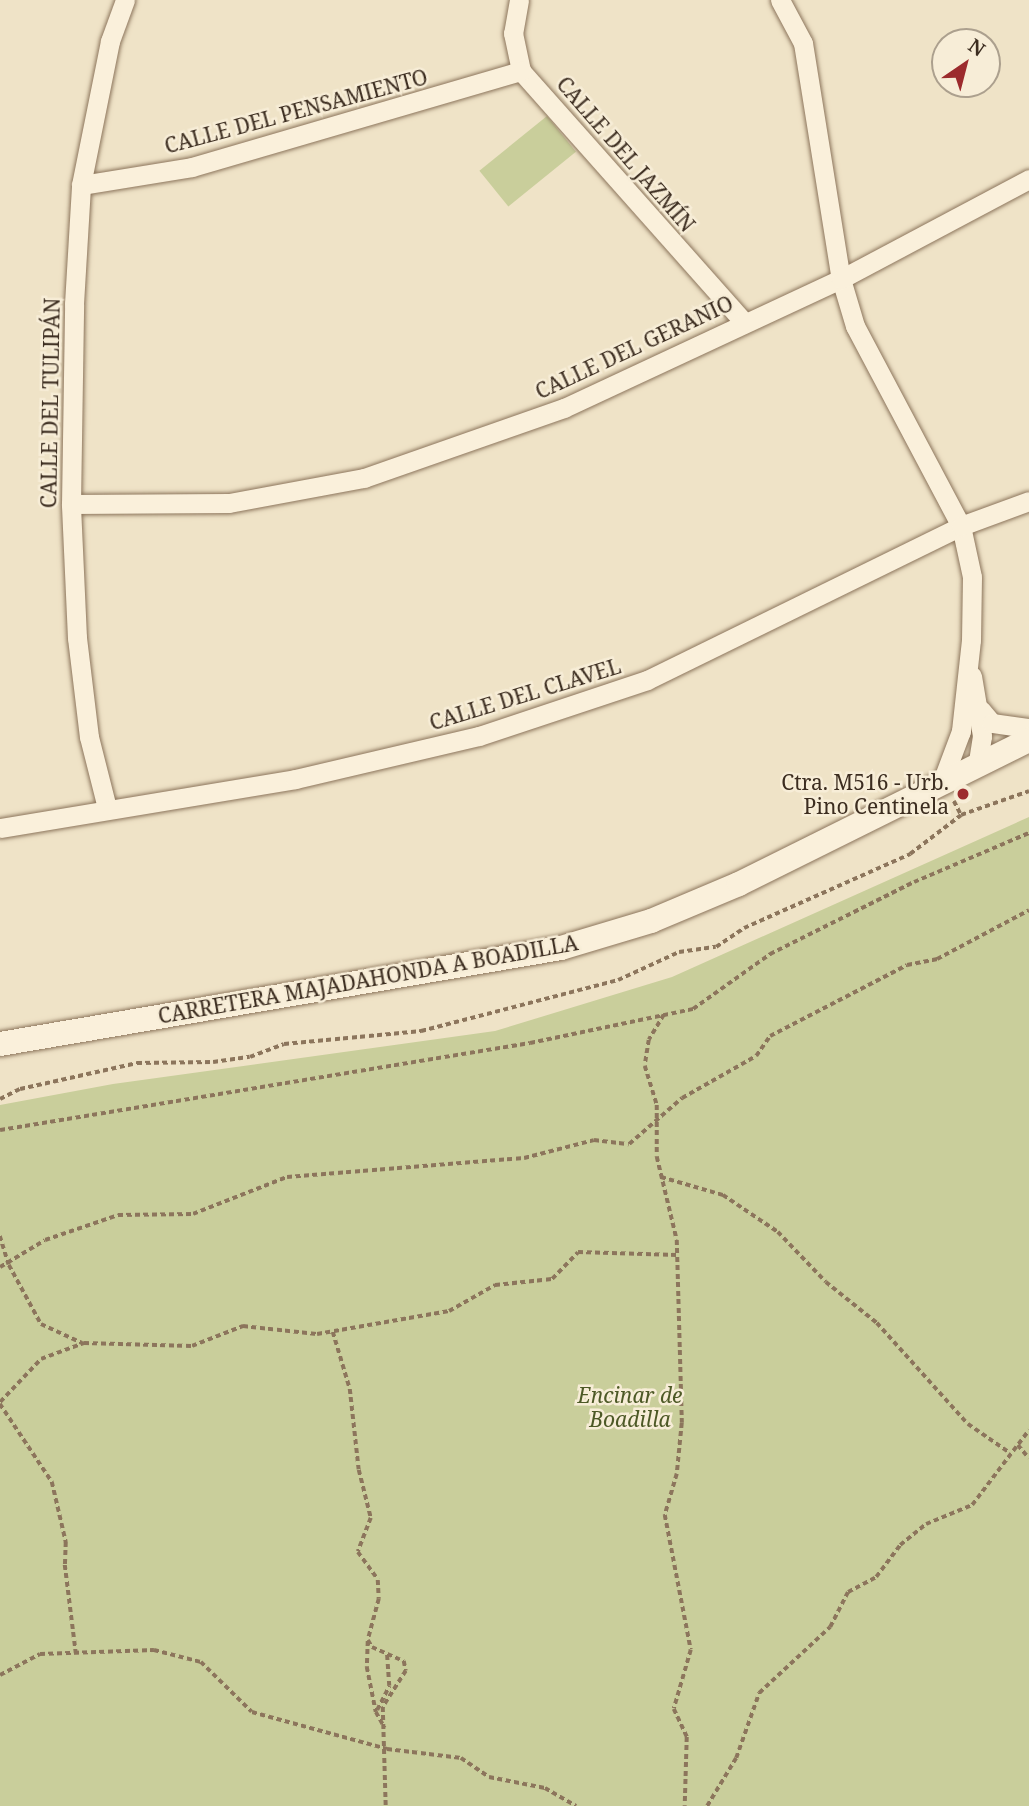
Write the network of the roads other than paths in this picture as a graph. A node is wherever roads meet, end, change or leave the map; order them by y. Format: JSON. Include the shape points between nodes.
{"nodes":[{"id":1,"x":125,"y":0,"type":"edge"},
{"id":2,"x":519,"y":0,"type":"edge"},
{"id":3,"x":780,"y":0,"type":"edge"},
{"id":4,"x":521,"y":71,"type":"junction"},
{"id":5,"x":1029,"y":179,"type":"edge"},
{"id":6,"x":81,"y":184,"type":"junction"},
{"id":7,"x":841,"y":279,"type":"junction"},
{"id":8,"x":743,"y":321,"type":"junction"},
{"id":9,"x":1029,"y":501,"type":"edge"},
{"id":10,"x":71,"y":504,"type":"junction"},
{"id":11,"x":961,"y":526,"type":"junction"},
{"id":12,"x":969,"y":665,"type":"junction"},
{"id":13,"x":981,"y":710,"type":"junction"},
{"id":14,"x":1029,"y":728,"type":"edge"},
{"id":15,"x":1029,"y":740,"type":"edge"},
{"id":16,"x":977,"y":766,"type":"junction"},
{"id":17,"x":948,"y":789,"type":"junction"},
{"id":18,"x":107,"y":808,"type":"junction"},
{"id":19,"x":0,"y":828,"type":"edge"},
{"id":20,"x":0,"y":1044,"type":"edge"}],
"edges":[{"from":1,"to":6,"type":"street","name":"CALLE DEL TULIPÁN","via":[[110,41]]},
{"from":2,"to":4,"type":"street","name":"CALLE DEL JAZMÍN","via":[[513,33]]},
{"from":3,"to":7,"type":"street","via":[[803,43]]},
{"from":4,"to":6,"type":"street","name":"CALLE DEL PENSAMIENTO","via":[[192,167]]},
{"from":4,"to":8,"type":"street","name":"CALLE DEL JAZMÍN"},
{"from":5,"to":7,"type":"street","name":"CALLE DEL GERANIO"},
{"from":6,"to":10,"type":"street","name":"CALLE DEL TULIPÁN"},
{"from":7,"to":8,"type":"street","name":"CALLE DEL GERANIO"},
{"from":7,"to":11,"type":"street","via":[[855,326]]},
{"from":8,"to":10,"type":"street","name":"CALLE DEL GERANIO","via":[[564,408],[364,478],[229,503]]},
{"from":9,"to":11,"type":"street","name":"CALLE DEL CLAVEL"},
{"from":10,"to":18,"type":"street","name":"CALLE DEL TULIPÁN","via":[[88,725]]},
{"from":11,"to":12,"type":"street","via":[[972,577]]},
{"from":11,"to":18,"type":"street","name":"CALLE DEL CLAVEL","via":[[647,681],[479,736],[295,779]]},
{"from":12,"to":13,"type":"street"},
{"from":12,"to":17,"type":"street"},
{"from":13,"to":14,"type":"street","via":[[992,723]]},
{"from":13,"to":16,"type":"street"},
{"from":15,"to":16,"type":"street","name":"CARRETERA MAJADAHONDA A BOADILLA"},
{"from":16,"to":17,"type":"street","name":"CARRETERA MAJADAHONDA A BOADILLA"},
{"from":17,"to":20,"type":"street","name":"CARRETERA MAJADAHONDA A BOADILLA","via":[[651,922],[561,948]]},
{"from":18,"to":19,"type":"street","name":"CALLE DEL CLAVEL"}]}
